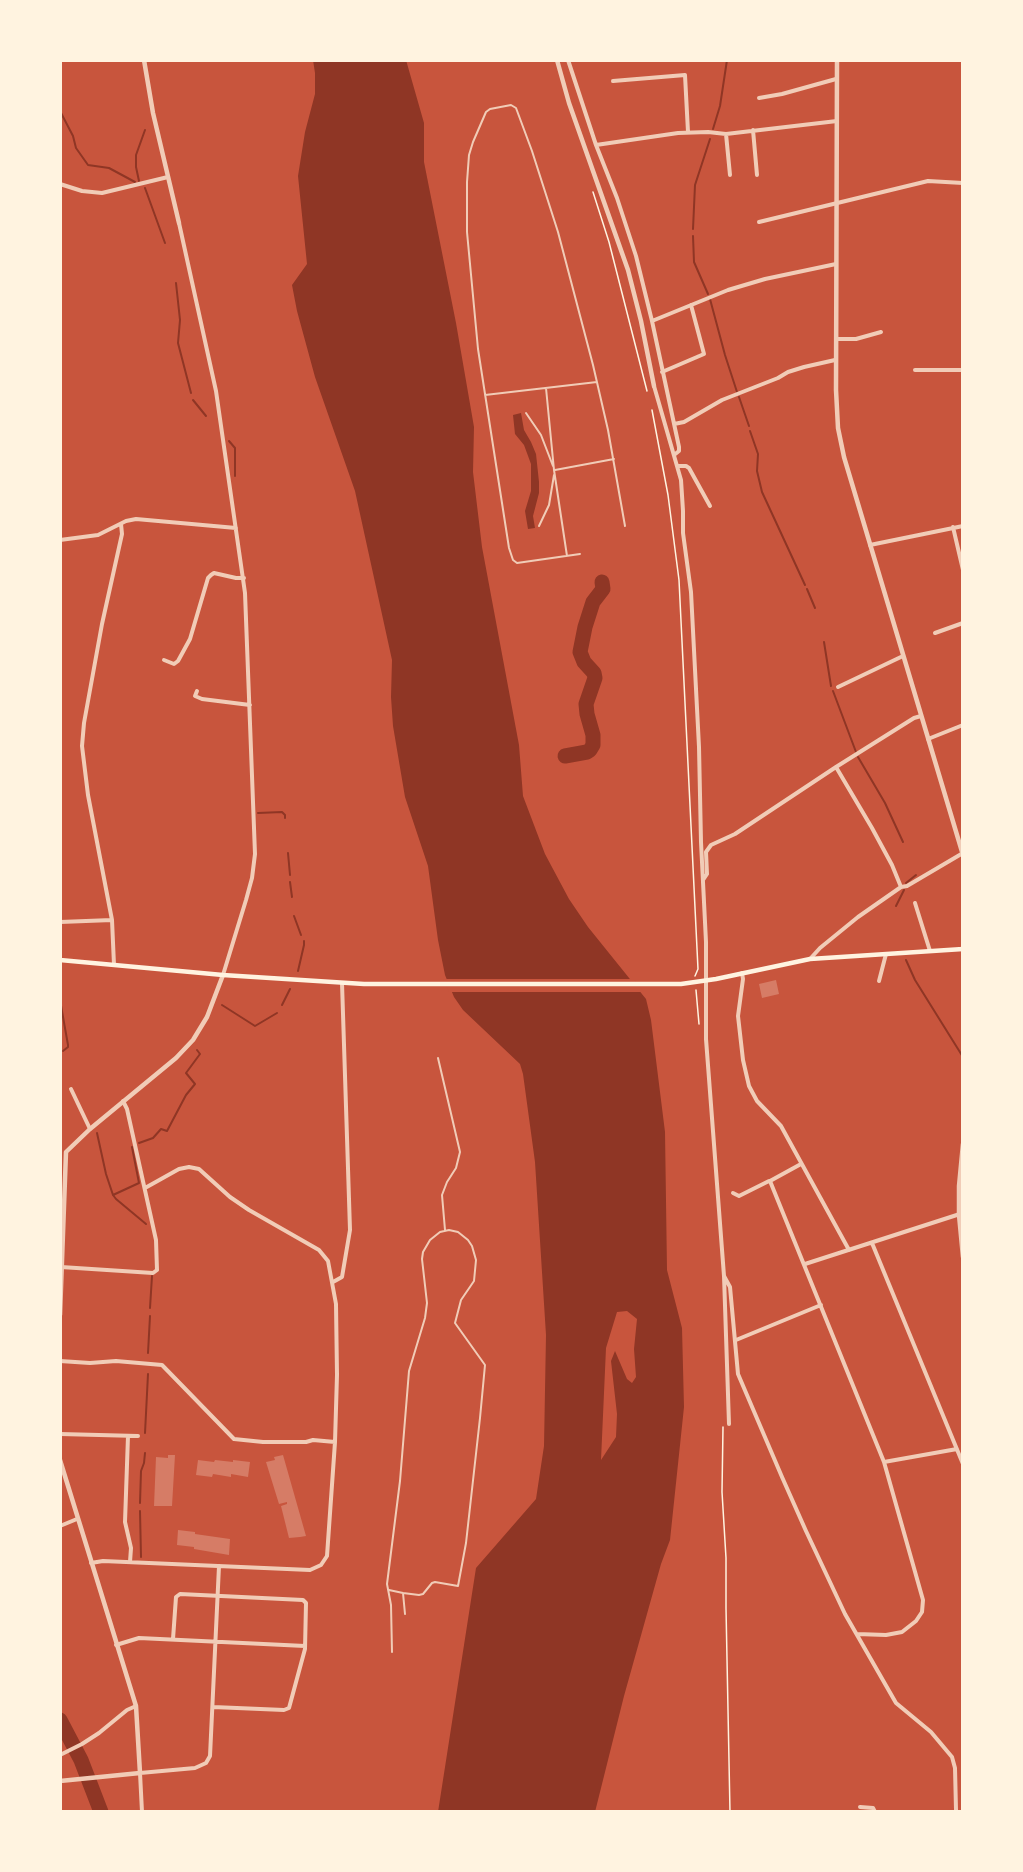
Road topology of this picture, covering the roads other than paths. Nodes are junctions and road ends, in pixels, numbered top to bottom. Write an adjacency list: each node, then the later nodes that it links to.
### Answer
1 (144, 60): 15 (street)
2 (557, 60): 31 (street)
3 (568, 60): 12 (street)
4 (837, 60): 5 (street)
5 (836, 79): 7 (street); 8 (street)
6 (613, 81): 10 (street)
7 (759, 98)
8 (837, 121): 9 (street); 18 (street)
9 (753, 130): 11 (street); 14 (street)
10 (688, 132): 11 (street); 12 (street)
11 (726, 134): 13 (street)
12 (596, 145): 23 (street)
13 (730, 175)
14 (757, 176)
15 (168, 177): 17 (street); 20 (street)
16 (963, 183): 18 (street)
17 (60, 184)
18 (836, 203): 19 (street); 21 (street)
19 (759, 222)
20 (179, 223): 46 (street)
21 (836, 264): 22 (street); 25 (street)
22 (692, 305): 23 (street); 29 (street)
23 (652, 321): 29 (street)
24 (881, 332): 25 (street)
25 (836, 339): 26 (street)
26 (836, 360): 35 (street); 48 (street)
27 (915, 370): 28 (street)
28 (963, 370)
29 (662, 372): 35 (street)
30 (597, 382): 32 (street); 33 (street); 37 (street)
31 (654, 386): 36 (street)
32 (546, 388): 33 (street); 39 (street)
33 (485, 395): 50 (street)
34 (526, 413): 39 (street)
35 (674, 424): 36 (street)
36 (674, 455): 38 (street)
37 (614, 459): 39 (street); 43 (street)
38 (678, 466): 40 (street); 65 (street)
39 (554, 471): 42 (street); 50 (street)
40 (710, 506)
41 (121, 524): 46 (street); 47 (street); 68 (street)
42 (539, 526)
43 (625, 526)
44 (963, 526): 45 (street)
45 (953, 527): 48 (street); 51 (street)
46 (236, 528): 52 (street)
47 (60, 540)
48 (870, 545): 55 (street)
49 (580, 554): 50 (street)
50 (567, 556)
51 (963, 570)
52 (244, 578): 56 (street); 59 (street)
53 (963, 623): 54 (street)
54 (935, 633)
55 (903, 656): 57 (street); 60 (street)
56 (164, 660)
57 (838, 687)
58 (197, 691): 59 (street)
59 (250, 705): 77 (street)
60 (921, 716): 62 (street); 63 (street)
61 (963, 725): 62 (street)
62 (928, 738): 64 (street)
63 (836, 767): 65 (street); 66 (street)
64 (963, 854): 66 (street)
65 (703, 881): 78 (street)
66 (901, 887): 73 (street)
67 (915, 903): 71 (street)
68 (112, 920): 69 (street); 75 (street)
69 (60, 922)
70 (963, 949): 71 (main road)
71 (930, 951): 72 (main road)
72 (886, 953): 73 (main road); 79 (street)
73 (810, 959): 76 (main road)
74 (60, 960): 75 (main road)
75 (114, 965): 77 (main road)
76 (742, 973): 78 (main road); 88 (street)
77 (224, 975): 80 (main road); 83 (street)
78 (705, 980): 80 (main road); 99 (street)
79 (879, 981)
80 (342, 983): 100 (street)
81 (438, 1058): 93 (street)
82 (71, 1089): 84 (street)
83 (123, 1101): 84 (street); 90 (street)
84 (90, 1129): 86 (street)
85 (963, 1144): 92 (street)
86 (66, 1152): 87 (street); 98 (street)
87 (60, 1156)
88 (801, 1164): 89 (street); 95 (street)
89 (770, 1181): 91 (street); 97 (street)
90 (144, 1188): 98 (street); 100 (street)
91 (734, 1193)
92 (961, 1214): 94 (street); 96 (street)
93 (444, 1230): 119 (street); 120 (street)
94 (872, 1243): 95 (street); 110 (street)
95 (849, 1250): 97 (street)
96 (963, 1257)
97 (805, 1264): 101 (street)
98 (62, 1267): 102 (street)
99 (724, 1276): 103 (street); 105 (street)
100 (333, 1281): 109 (street)
101 (821, 1305): 103 (street); 112 (street)
102 (60, 1315)
103 (736, 1340): 123 (street)
104 (60, 1361): 109 (street)
105 (726, 1424)
106 (60, 1434): 107 (street)
107 (128, 1436): 108 (street); 116 (street)
108 (138, 1436)
109 (334, 1442): 118 (street)
110 (957, 1449): 112 (street); 113 (street)
111 (60, 1460): 114 (street)
112 (884, 1462): 123 (street)
113 (963, 1464)
114 (77, 1519): 115 (street); 117 (street)
115 (60, 1526)
116 (130, 1562): 117 (street); 118 (street)
117 (92, 1563): 126 (street)
118 (219, 1566): 121 (street)
119 (389, 1590): 120 (street); 128 (street)
120 (404, 1593): 122 (street)
121 (218, 1596): 124 (street); 125 (street); 127 (street)
122 (405, 1614)
123 (856, 1634): 135 (street)
124 (173, 1639): 125 (street); 126 (street)
125 (216, 1641): 127 (street); 130 (street)
126 (116, 1645): 129 (street)
127 (305, 1646): 130 (street)
128 (392, 1652)
129 (136, 1706): 131 (street); 132 (street)
130 (213, 1707): 132 (street)
131 (60, 1755)
132 (140, 1773): 133 (street); 136 (street)
133 (60, 1781)
134 (860, 1807): 137 (street)
135 (956, 1810)
136 (142, 1812)
137 (875, 1812)

